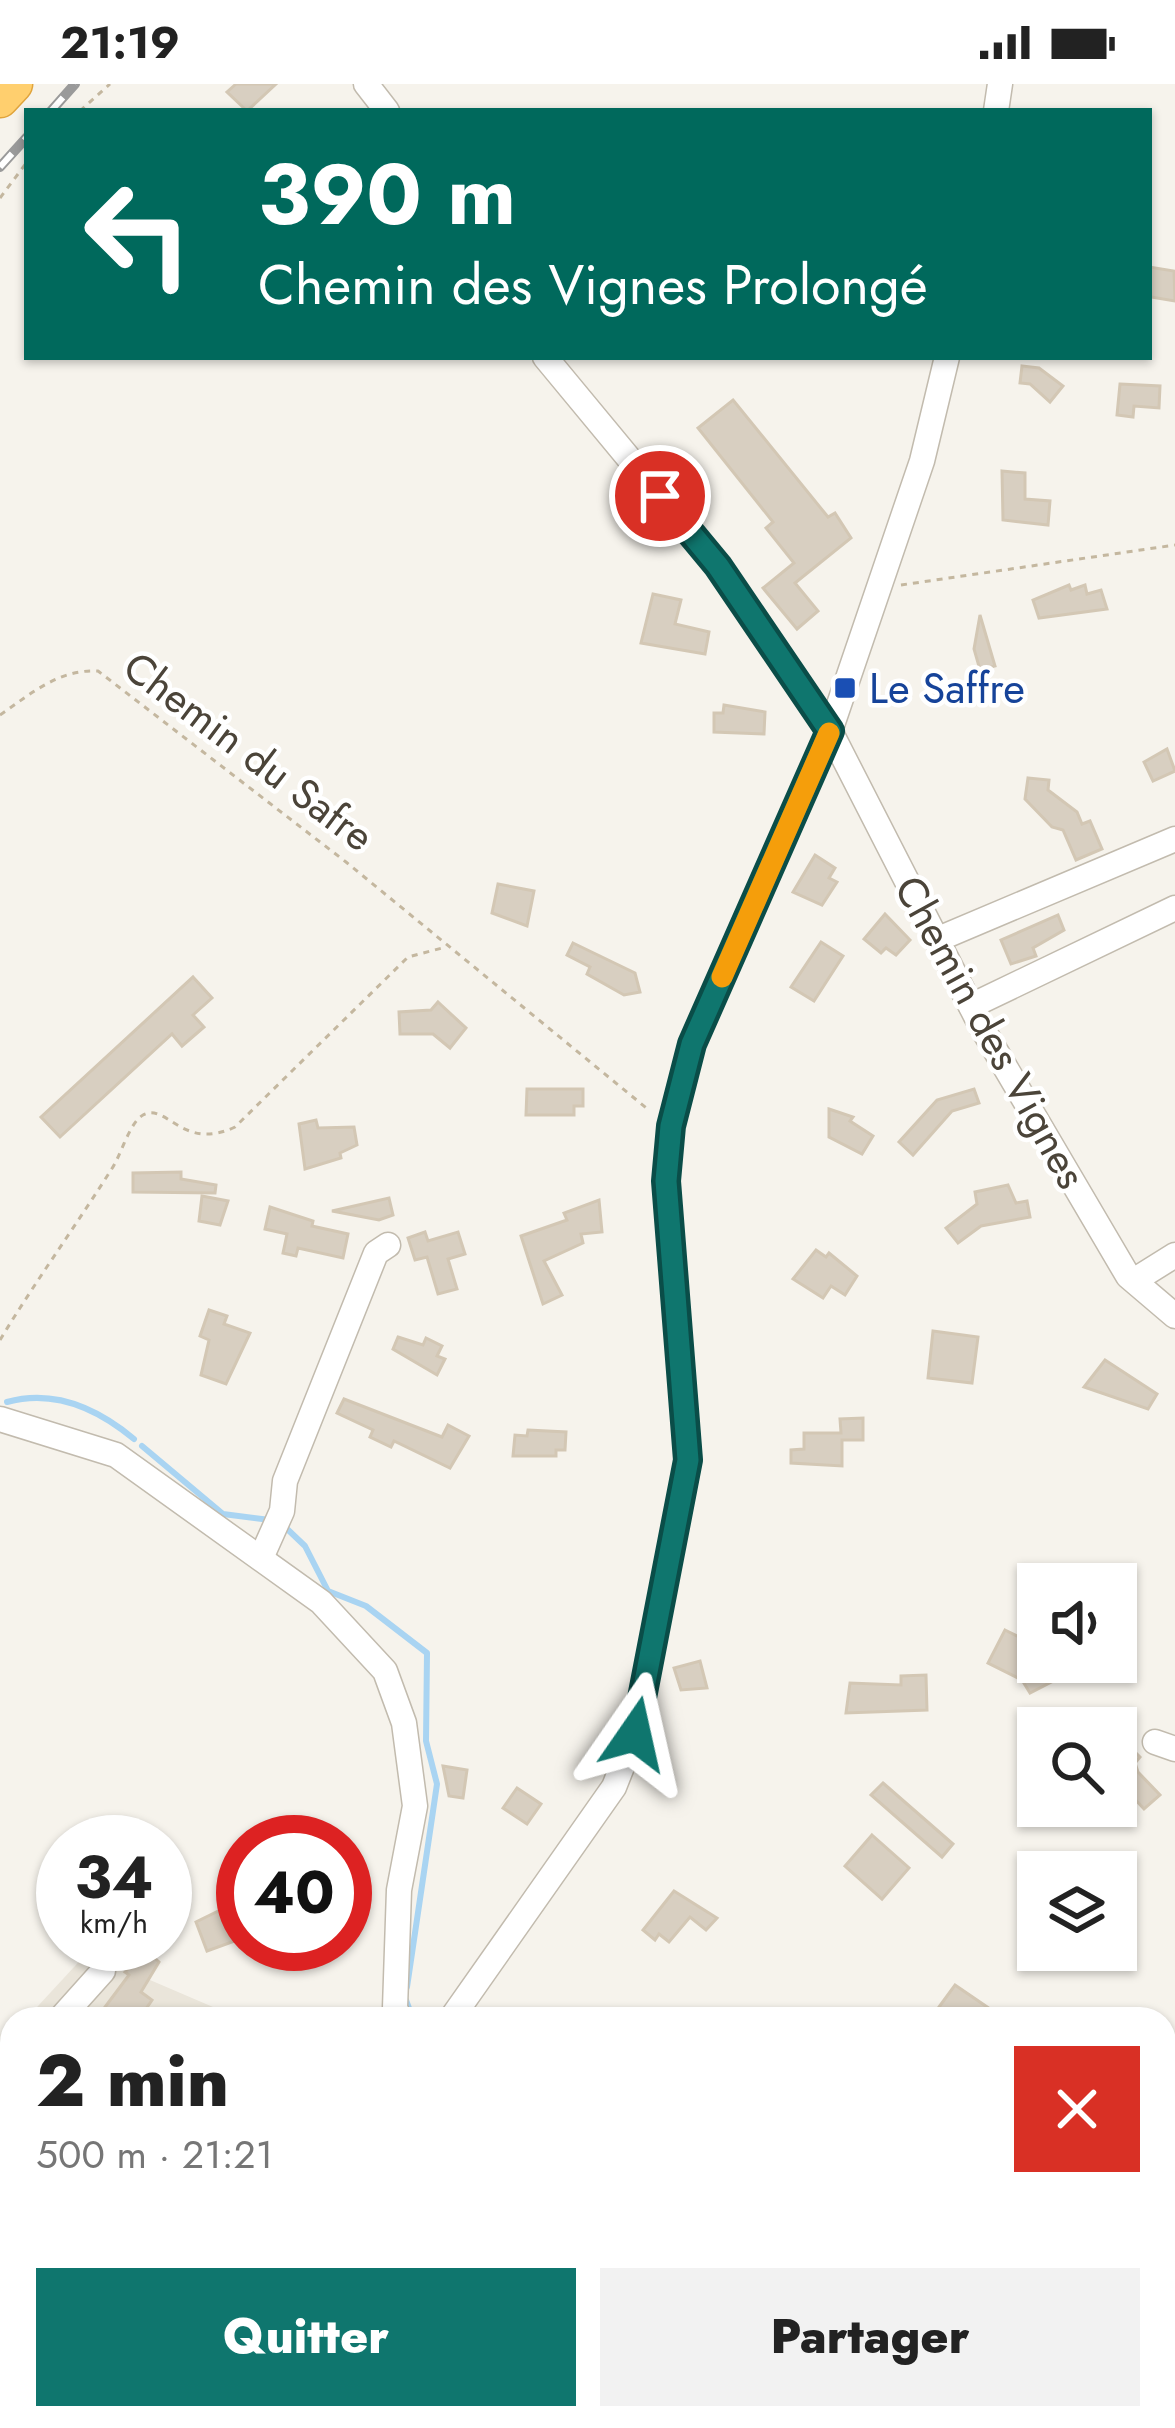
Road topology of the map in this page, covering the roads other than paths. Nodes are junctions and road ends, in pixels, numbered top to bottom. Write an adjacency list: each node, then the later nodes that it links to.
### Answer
1 (14, 84): 3 (highway)
2 (366, 84): 4 (street)
3 (0, 99)
4 (385, 108)
5 (546, 360): 7 (street, Chemin des Vignes)
6 (946, 360): 7 (street)
7 (830, 731): 10 (street, Chemin des Vignes); 21 (street)
8 (1175, 838): 10 (street)
9 (1175, 908): 11 (street)
10 (936, 940): 11 (street, Chemin des Vignes)
11 (970, 1006): 14 (street, Chemin des Vignes)
12 (388, 1244): 17 (street)
13 (1175, 1256): 14 (street)
14 (1135, 1280): 15 (street, Chemin des Vignes)
15 (1175, 1316)
16 (0, 1419): 17 (street)
17 (261, 1558): 20 (street)
18 (103, 1971): 19 (street)
19 (71, 2007)
20 (395, 2007)
21 (459, 2007)

